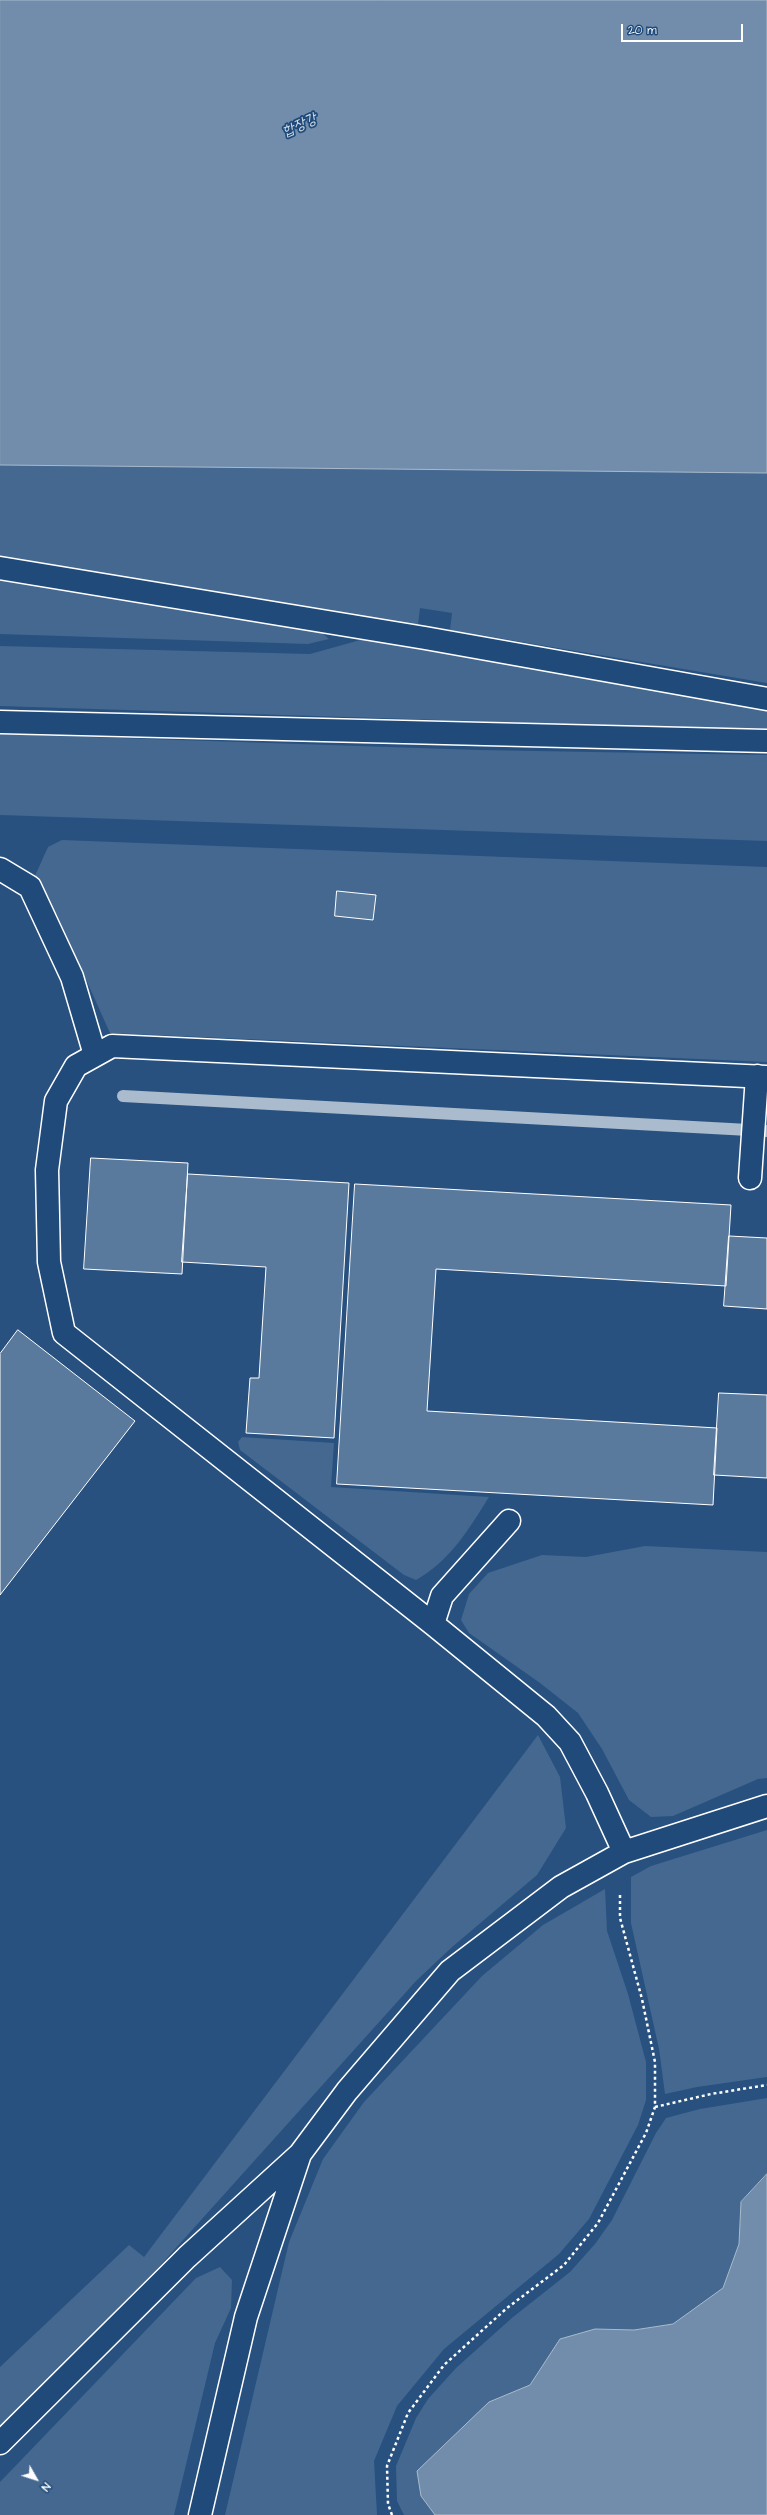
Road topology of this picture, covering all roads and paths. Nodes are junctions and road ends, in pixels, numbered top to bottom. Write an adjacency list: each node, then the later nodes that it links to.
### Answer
1 (0, 568): 2 (street)
2 (767, 699)
3 (0, 722): 4 (street)
4 (767, 741)
5 (0, 869): 6 (street)
6 (95, 1055): 7 (street); 10 (street)
7 (762, 1077): 8 (street)
8 (750, 1178)
9 (509, 1521): 10 (street)
10 (433, 1624): 12 (street)
11 (767, 1806): 12 (street)
12 (624, 1852): 14 (path); 15 (street)
13 (767, 2085): 14 (path)
14 (655, 2107): 18 (path)
15 (300, 2154): 16 (street); 17 (street)
16 (0, 2443)
17 (200, 2515)
18 (392, 2515)

